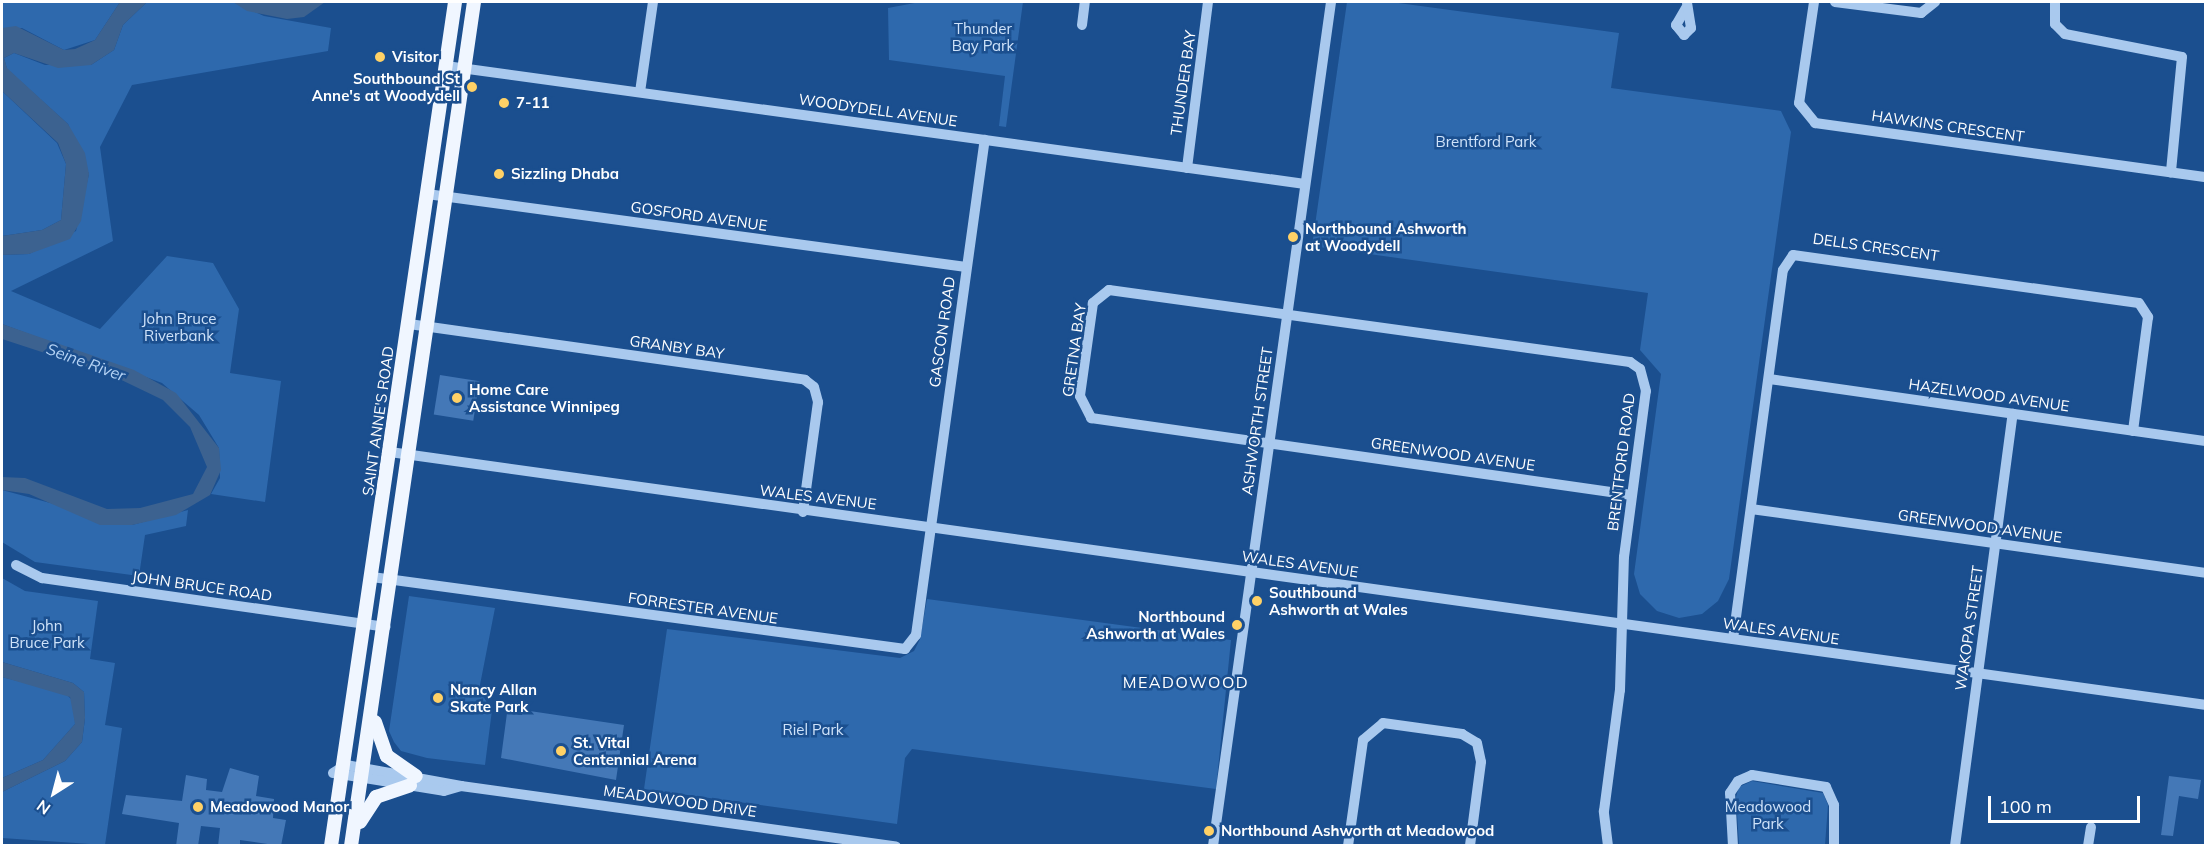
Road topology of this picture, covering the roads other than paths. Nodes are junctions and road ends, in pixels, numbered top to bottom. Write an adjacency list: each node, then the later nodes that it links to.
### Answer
1 (455, 2): 12 (main road, SAINT ANNE'S ROAD)
2 (474, 2): 13 (main road)
3 (653, 2): 14 (street)
4 (1085, 2): 11 (street)
5 (1208, 2): 16 (street, THUNDER BAY)
6 (1331, 2): 19 (street, ASHWORTH STREET)
7 (1814, 2): 17 (street, HAWKINS CRESCENT)
8 (1835, 2): 9 (street)
9 (1935, 2)
10 (2055, 2): 17 (street)
11 (1082, 25)
12 (446, 66): 13 (street, WOODYDELL AVENUE); 20 (main road, SAINT ANNE'S ROAD)
13 (465, 68): 14 (street, WOODYDELL AVENUE); 21 (main road)
14 (640, 92): 15 (street, WOODYDELL AVENUE)
15 (985, 140): 16 (street, WOODYDELL AVENUE); 22 (street, GASCON ROAD)
16 (1187, 168): 19 (street, WOODYDELL AVENUE)
17 (2171, 172): 18 (street, HAWKINS CRESCENT)
18 (2205, 177)
19 (1305, 184): 23 (street, ASHWORTH STREET)
20 (428, 194): 21 (street, GOSFORD AVENUE); 24 (main road, SAINT ANNE'S ROAD)
21 (446, 197): 22 (street, GOSFORD AVENUE); 25 (main road)
22 (966, 267): 36 (street, GASCON ROAD)
23 (1288, 314): 30 (street, ASHWORTH STREET); 30 (street, GRETNA BAY); 33 (street, BRENTFORD ROAD)
24 (409, 328): 25 (main road); 31 (main road, SAINT ANNE'S ROAD)
25 (428, 331): 32 (main road); 35 (street, GRANBY BAY)
26 (1769, 379): 27 (street, HAZELWOOD AVENUE); 28 (street, DELLS CRESCENT); 34 (street, DELLS CRESCENT)
27 (2013, 414): 28 (street, HAZELWOOD AVENUE); 37 (street, WAKOPA STREET)
28 (2133, 431): 29 (street, HAZELWOOD AVENUE)
29 (2205, 441)
30 (1270, 442): 33 (street, GREENWOOD AVENUE); 39 (street, ASHWORTH STREET)
31 (390, 452): 32 (street, WALES AVENUE); 41 (main road, SAINT ANNE'S ROAD)
32 (410, 455): 35 (street, WALES AVENUE); 42 (main road)
33 (1632, 495): 44 (street, BRENTFORD ROAD)
34 (1751, 509): 37 (street, GREENWOOD AVENUE); 46 (street, DELLS CRESCENT)
35 (803, 512): 36 (street, WALES AVENUE)
36 (929, 527): 39 (street, WALES AVENUE); 42 (street, FORRESTER AVENUE)
37 (1996, 544): 40 (street, GREENWOOD AVENUE); 47 (street, WAKOPA STREET)
38 (16, 565): 43 (street, JOHN BRUCE ROAD)
39 (1251, 572): 44 (street, WALES AVENUE); 57 (street, ASHWORTH STREET)
40 (2205, 573)
41 (372, 577): 42 (street, FORRESTER AVENUE); 43 (main road, SAINT ANNE'S ROAD)
42 (392, 580): 45 (main road)
43 (366, 624): 45 (street, JOHN BRUCE ROAD); 50 (main road, SAINT ANNE'S ROAD)
44 (1625, 624): 46 (street, WALES AVENUE); 60 (street, BRENTFORD ROAD)
45 (386, 627): 49 (main road)
46 (1732, 639): 47 (street, WALES AVENUE)
47 (1977, 674): 48 (street, WALES AVENUE); 63 (street, WAKOPA STREET)
48 (2205, 705)
49 (374, 707): 51 (main road); 52 (main road)
50 (345, 771): 51 (street, MEADOWOOD DRIVE); 55 (main road, SAINT ANNE'S ROAD)
51 (365, 774): 52 (street, MEADOWOOD DRIVE); 54 (main road)
52 (413, 780): 54 (main road); 56 (street, MEADOWOOD DRIVE)
53 (2091, 827): 64 (street)
54 (352, 845)
55 (331, 846)
56 (896, 846)
57 (1213, 846)
58 (1348, 846): 59 (street)
59 (1470, 846)
60 (1608, 846)
61 (1733, 846): 62 (street)
62 (1834, 846)
63 (1955, 846)
64 (2088, 846)

